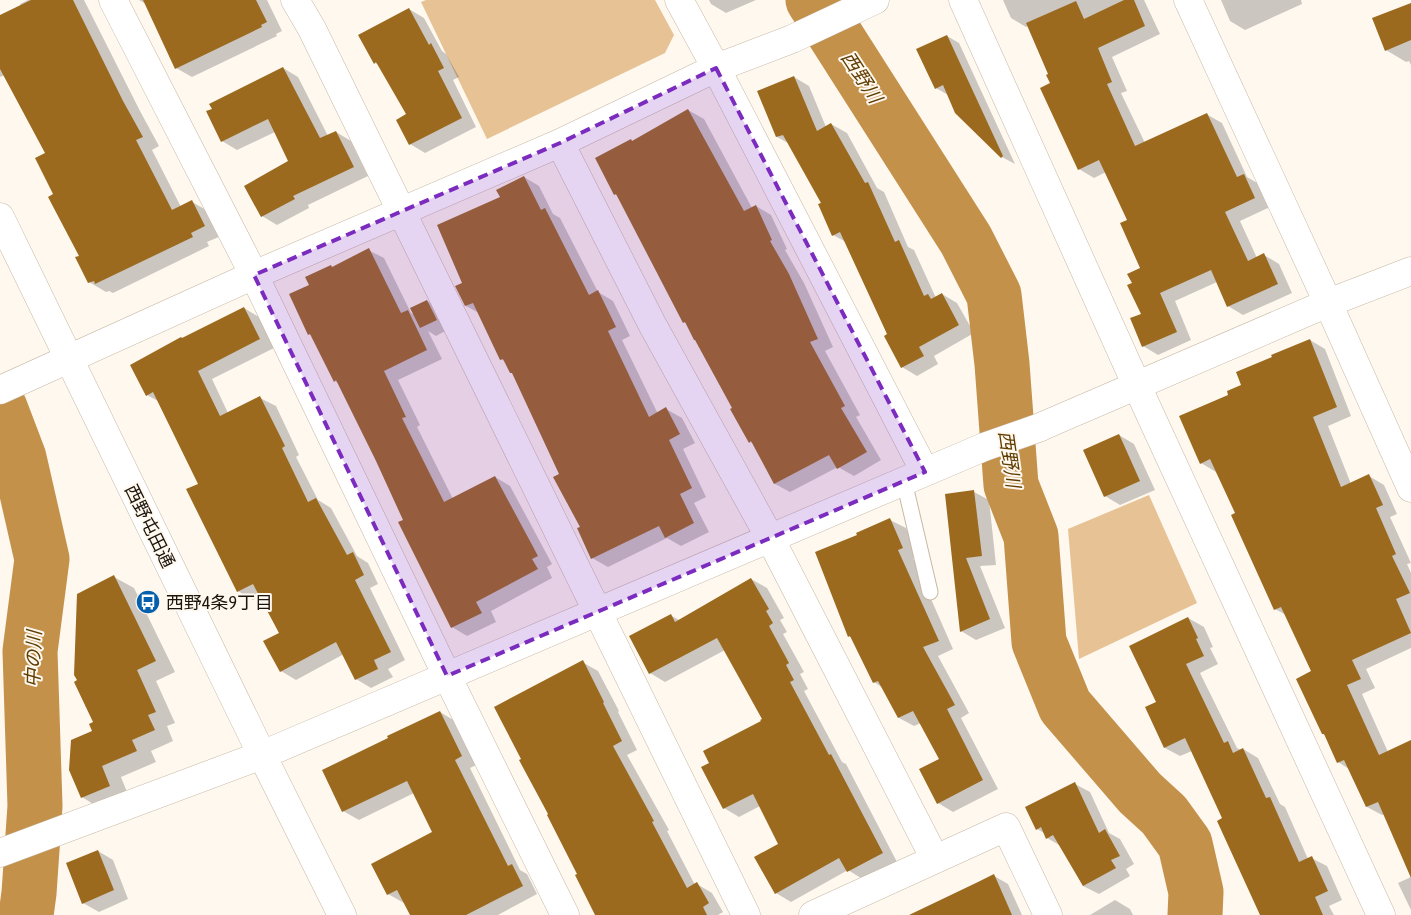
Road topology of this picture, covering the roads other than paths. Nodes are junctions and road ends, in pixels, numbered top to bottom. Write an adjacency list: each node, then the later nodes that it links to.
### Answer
1 (113, 0): 12 (street)
2 (295, 0): 9 (street)
3 (679, 0): 7 (street)
4 (962, 0): 16 (street)
5 (1188, 0): 13 (street)
6 (867, 4): 7 (street)
7 (716, 68): 8 (street); 17 (street)
8 (560, 143): 9 (street); 19 (street)
9 (402, 211): 12 (street); 21 (street)
10 (0, 217): 14 (street, 西野屯田通)
11 (1411, 271): 13 (street)
12 (254, 275): 14 (street); 22 (street)
13 (1328, 304): 16 (street); 18 (street)
14 (69, 359): 15 (street); 23 (street, 西野屯田通)
15 (10, 386)
16 (1137, 386): 17 (street); 31 (street)
17 (914, 477): 19 (street); 20 (lane)
18 (1411, 488)
19 (770, 538): 21 (street); 25 (street)
20 (930, 592)
21 (598, 612): 22 (street); 28 (street)
22 (447, 676): 23 (street); 27 (street)
23 (262, 755): 24 (street); 26 (street, 西野屯田通)
24 (0, 853)
25 (935, 859): 29 (street); 30 (street)
26 (342, 915)
27 (565, 915)
28 (746, 915)
29 (813, 915)
30 (1048, 915)
31 (1381, 915)

